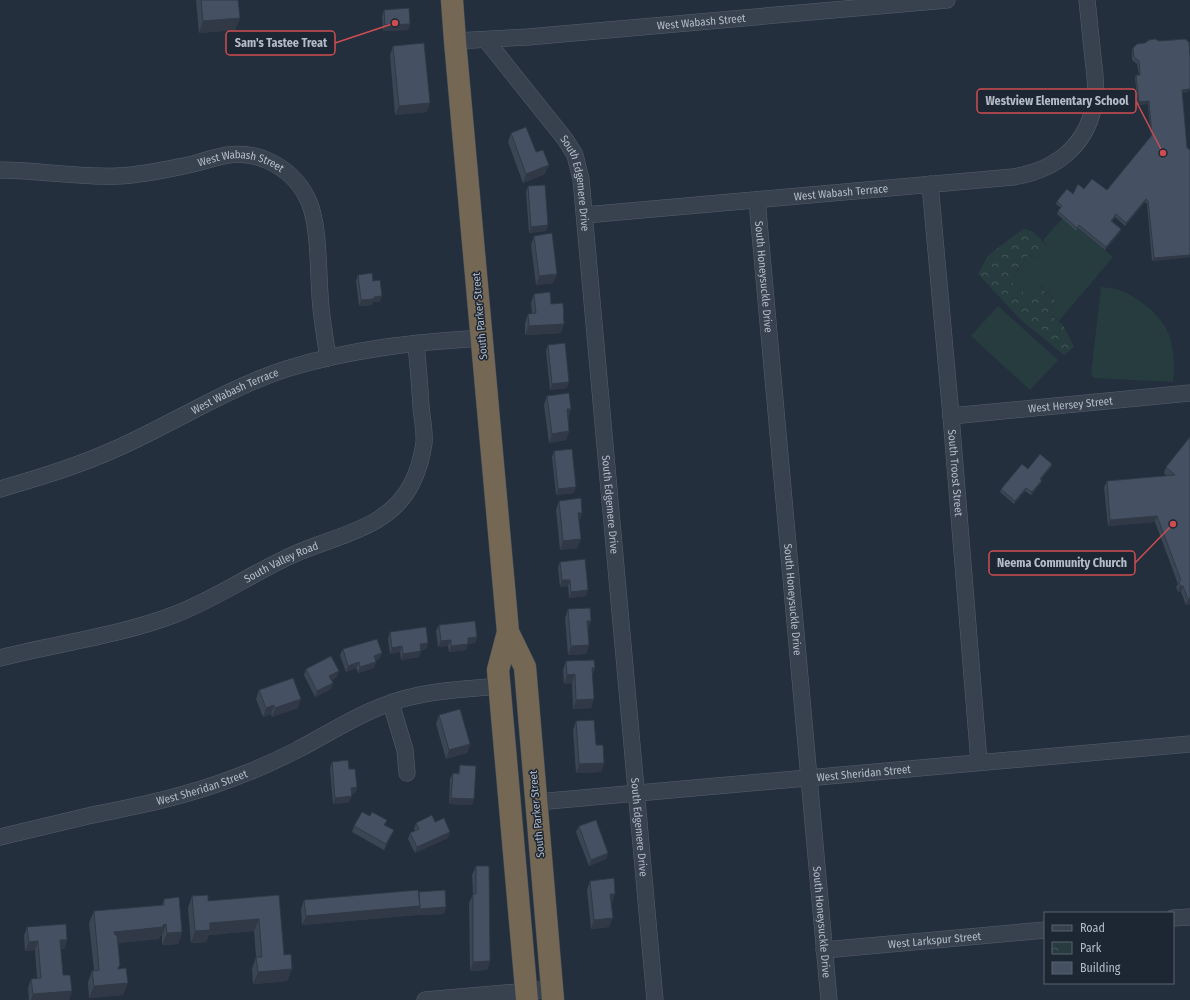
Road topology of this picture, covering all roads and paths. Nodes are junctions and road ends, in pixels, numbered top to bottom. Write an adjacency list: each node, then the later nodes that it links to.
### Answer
1 (452, 0): 5 (highway, South Parker Street)
2 (947, 0): 4 (street, West Wabash Street)
3 (1087, 0): 7 (street, West Wabash Terrace)
4 (486, 40): 5 (street, West Wabash Street); 9 (street, South Edgemere Drive)
5 (455, 41): 10 (highway, South Parker Street)
6 (0, 170): 12 (street, West Wabash Street)
7 (930, 184): 8 (street, West Wabash Terrace); 14 (street, South Troost Street)
8 (757, 200): 9 (street, West Wabash Terrace); 23 (street, South Honeysuckle Drive)
9 (584, 215): 24 (street, South Edgemere Drive)
10 (482, 338): 11 (street, West Wabash Terrace); 16 (highway, South Parker Street)
11 (416, 344): 12 (street, West Wabash Terrace); 17 (street, South Valley Road)
12 (328, 358): 15 (street, West Wabash Terrace)
13 (1190, 393): 14 (street, West Hersey Street)
14 (951, 416): 21 (street, South Troost Street)
15 (0, 489)
16 (508, 632): 18 (highway, South Parker Street); 25 (highway, South Parker Street)
17 (0, 658)
18 (499, 686): 19 (street, West Sheridan Street); 32 (highway, South Parker Street)
19 (391, 703): 22 (street); 26 (street, West Sheridan Street)
20 (1190, 744): 21 (street, West Sheridan Street)
21 (979, 762): 23 (street, West Sheridan Street)
22 (408, 773)
23 (810, 778): 24 (street, West Sheridan Street); 30 (street, South Honeysuckle Drive)
24 (636, 793): 25 (street, West Sheridan Street); 34 (street, South Edgemere Drive)
25 (536, 802): 31 (highway, South Parker Street)
26 (0, 837)
27 (1190, 917): 28 (street)
28 (1174, 918)
29 (1044, 930): 30 (street, West Larkspur Street)
30 (824, 950): 35 (street, South Honeysuckle Drive)
31 (553, 995): 32 (street)
32 (527, 996): 33 (street)
33 (425, 1000)
34 (655, 1000)
35 (830, 1000)

